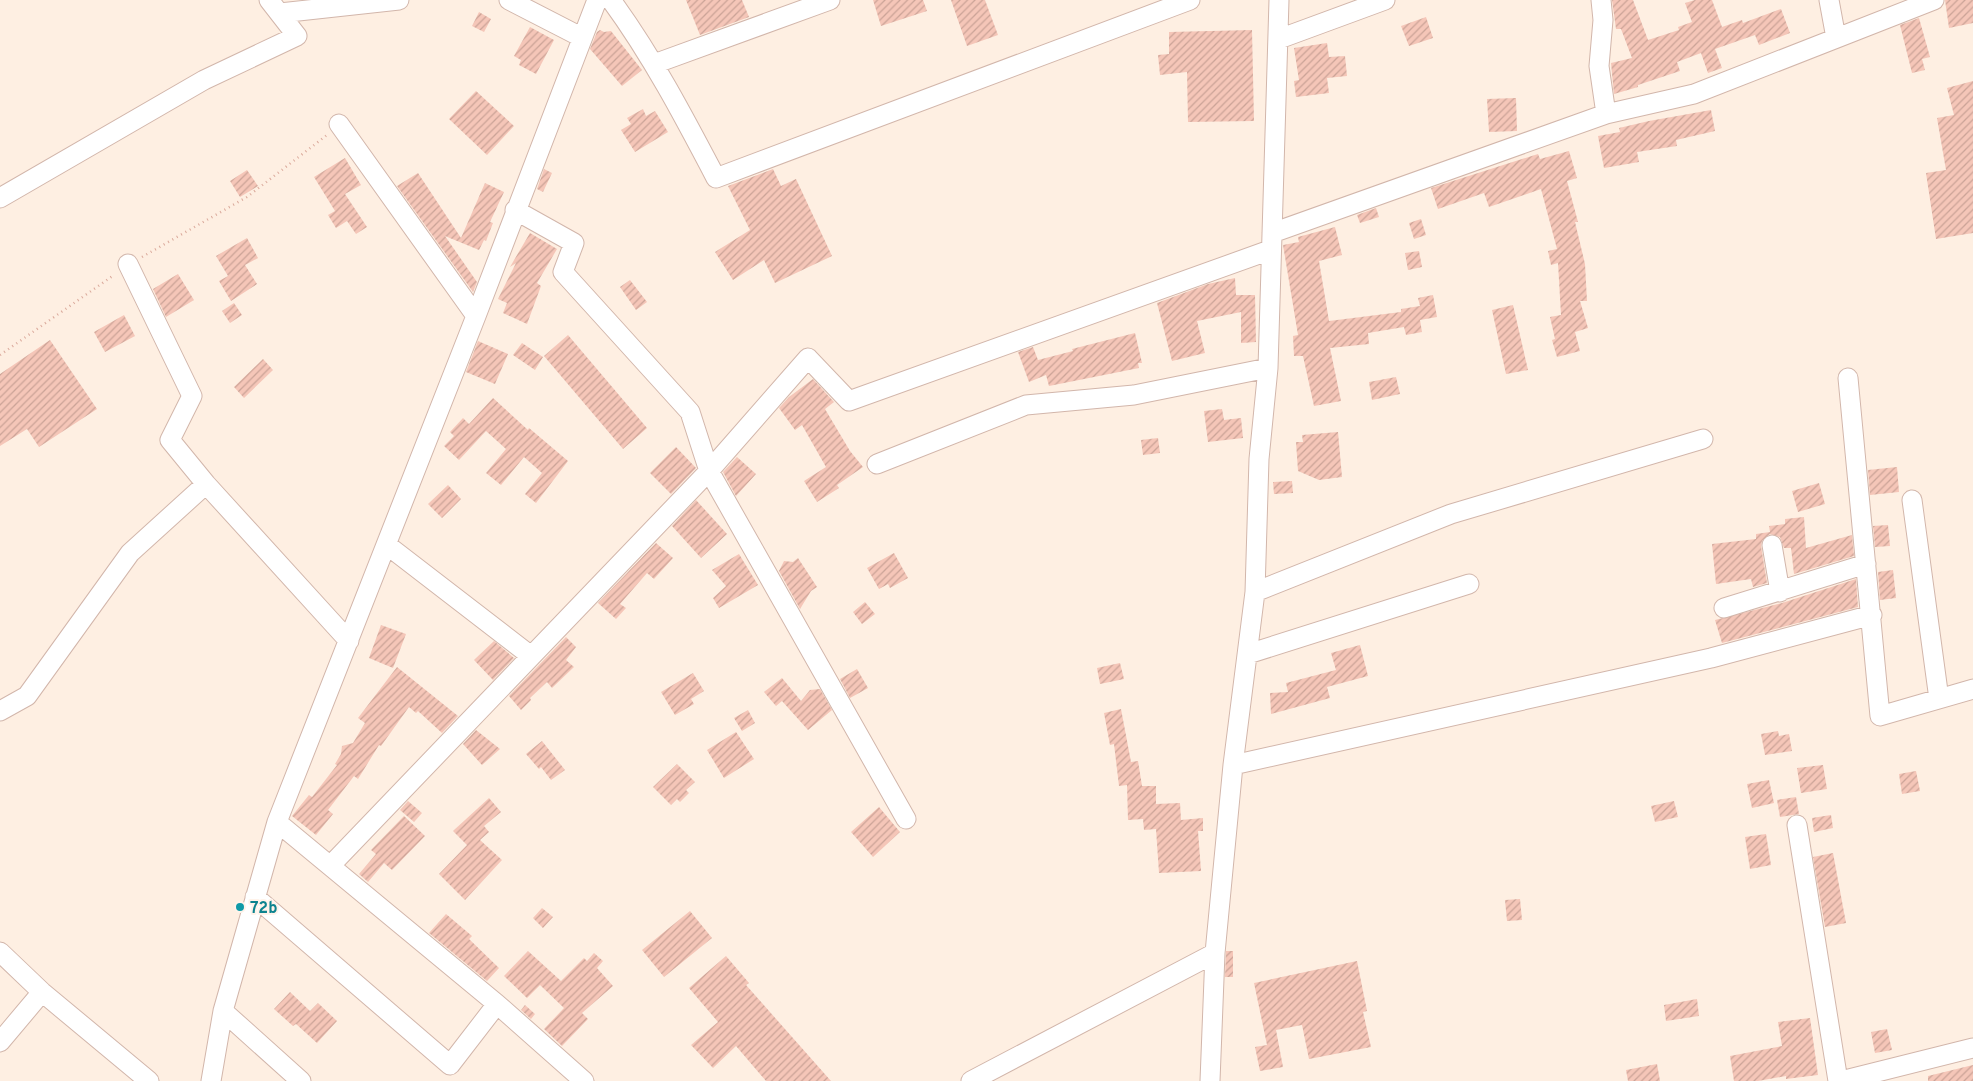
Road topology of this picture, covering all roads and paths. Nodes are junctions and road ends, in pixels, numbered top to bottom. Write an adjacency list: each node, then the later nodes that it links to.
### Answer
1 (399, 0): 12 (street)
2 (509, 0): 13 (street)
3 (597, 0): 13 (street)
4 (611, 0): 16 (street)
5 (830, 0): 16 (street)
6 (1190, 0): 16 (street)
7 (1279, 0): 15 (street)
8 (1385, 0): 15 (street)
9 (1601, 0): 17 (street)
10 (1829, 0): 14 (street)
11 (1934, 0): 14 (street)
12 (275, 7): 19 (street)
13 (581, 37): 20 (street)
14 (1836, 38): 17 (street)
15 (1279, 40): 21 (street)
16 (654, 64)
17 (1606, 114): 21 (street)
18 (340, 124): 22 (path); 23 (street)
19 (0, 198)
20 (515, 210): 23 (street); 29 (street)
21 (1271, 242): 25 (street); 29 (street)
22 (128, 264): 24 (path); 30 (street)
23 (476, 316): 32 (street)
24 (0, 354)
25 (1268, 368): 28 (street); 36 (street)
26 (1848, 378): 34 (street)
27 (1704, 439): 36 (street)
28 (877, 464)
29 (709, 471): 42 (street); 47 (street)
30 (206, 484): 40 (street); 45 (street)
31 (1912, 500): 44 (street)
32 (387, 545): 40 (street); 42 (street)
33 (1772, 545): 37 (street)
34 (1866, 564): 37 (street); 39 (street)
35 (1469, 584): 41 (street)
36 (1255, 592): 41 (street)
37 (1780, 592): 38 (street)
38 (1724, 608)
39 (1872, 615): 44 (street); 46 (street)
40 (349, 641): 48 (street)
41 (1248, 654): 46 (street)
42 (531, 656): 50 (street)
43 (1973, 689): 44 (street)
44 (1939, 699)
45 (0, 711)
46 (1233, 765): 53 (street)
47 (906, 819)
48 (277, 822): 50 (street); 51 (street)
49 (1797, 825): 65 (street)
50 (331, 865): 55 (street)
51 (254, 897): 55 (street); 56 (street)
52 (0, 952): 54 (street)
53 (1215, 953): 63 (street); 64 (street)
54 (42, 992): 57 (street); 59 (street)
55 (497, 1004): 62 (street)
56 (223, 1011): 60 (street); 61 (street)
57 (0, 1042)
58 (1973, 1048): 65 (street)
59 (149, 1081)
60 (211, 1081)
61 (300, 1081)
62 (584, 1081)
63 (971, 1081)
64 (1210, 1081)
65 (1840, 1081)

